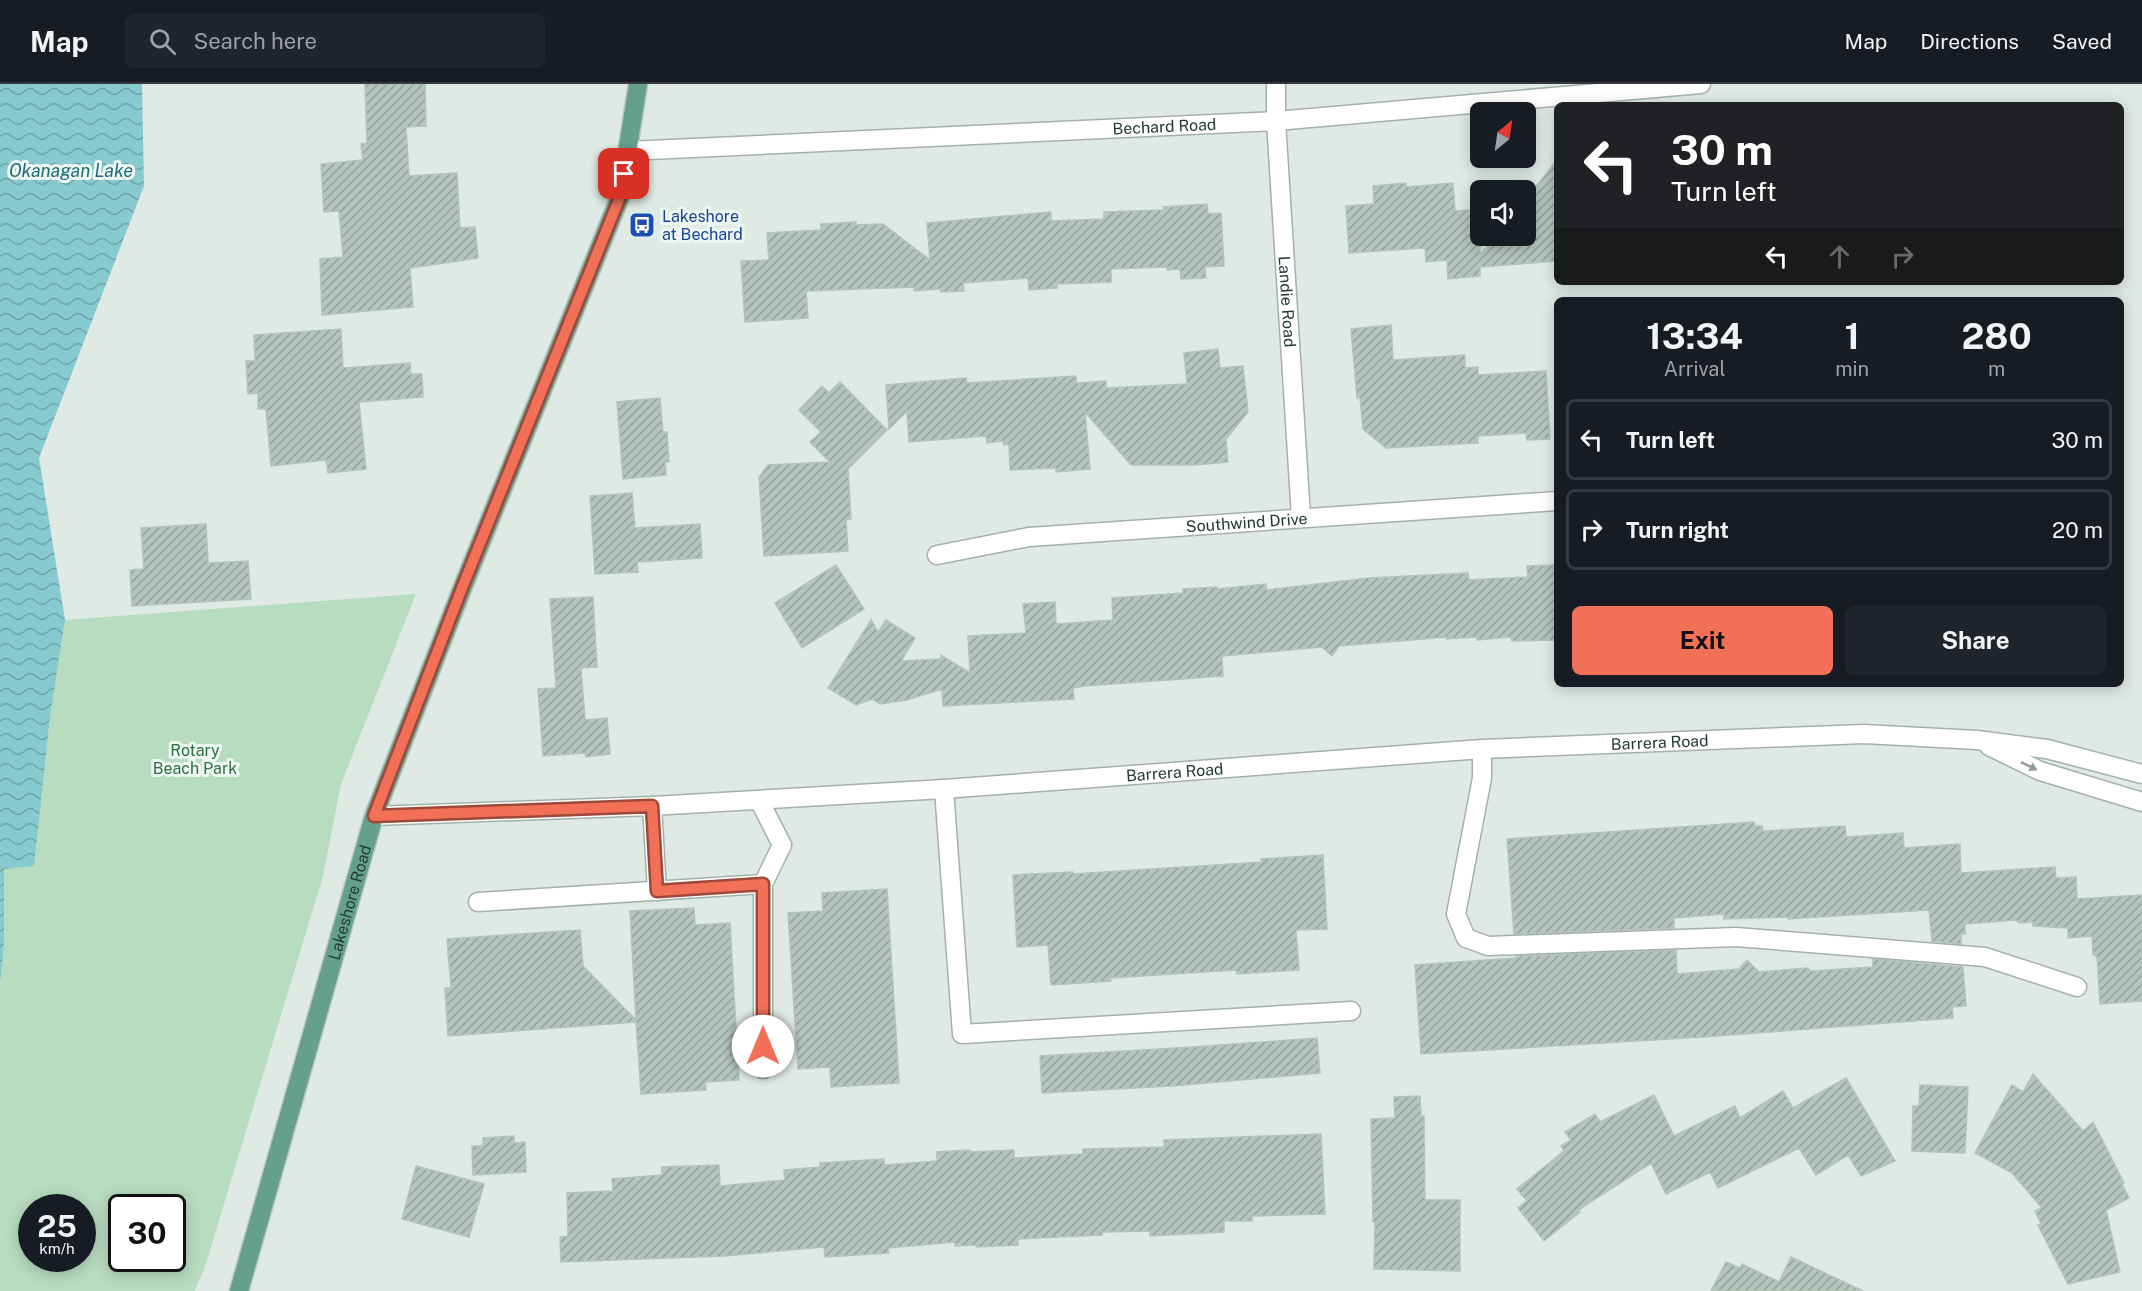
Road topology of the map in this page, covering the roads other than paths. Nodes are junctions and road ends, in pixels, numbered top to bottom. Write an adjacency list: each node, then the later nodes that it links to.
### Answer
1 (638, 84): 5 (main road, Lakeshore Road)
2 (1276, 84): 4 (street, Landie Road)
3 (1701, 84): 4 (street, Bechard Road)
4 (1276, 121): 5 (street, Bechard Road); 7 (street, Landie Road)
5 (628, 151): 16 (main road, Lakeshore Road)
6 (1554, 501): 7 (street, Southwind Drive)
7 (1301, 517): 8 (street, Southwind Drive)
8 (937, 555)
9 (1977, 740): 10 (street, Barrera Road); 11 (street, Barrera Road); 14 (street, Barrera Road, one-way to 14)
10 (1482, 749): 12 (street, Barrera Road); 20 (street)
11 (2142, 774)
12 (944, 789): 13 (street, Barrera Road); 21 (street)
13 (759, 800): 15 (street, Barrera Road); 17 (street)
14 (2142, 802)
15 (652, 806): 16 (street, Barrera Road); 18 (street)
16 (374, 816): 23 (main road, Lakeshore Road)
17 (763, 884): 18 (street); 22 (street)
18 (657, 891): 19 (street)
19 (478, 902)
20 (2077, 987)
21 (1351, 1011)
22 (763, 1069)
23 (239, 1291)

